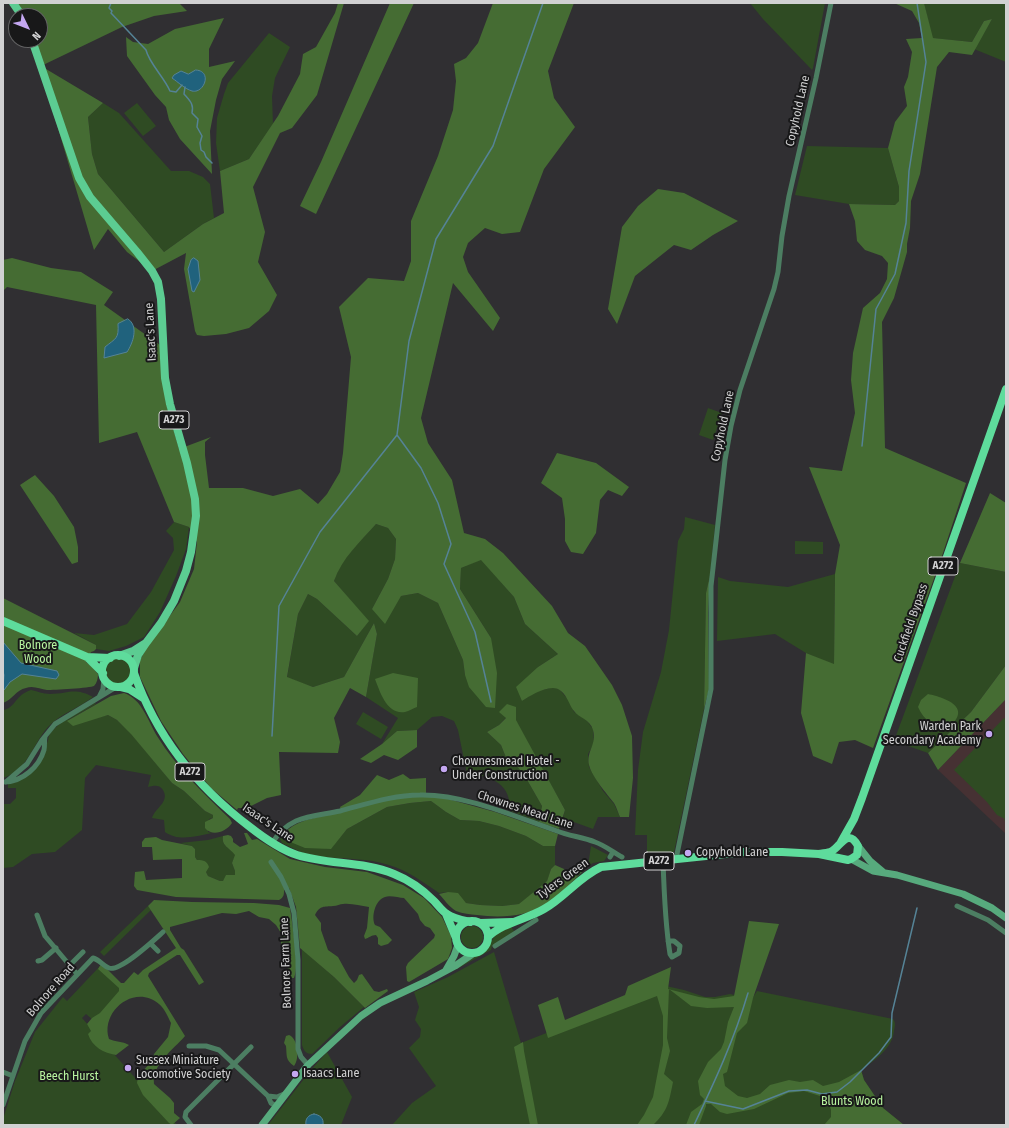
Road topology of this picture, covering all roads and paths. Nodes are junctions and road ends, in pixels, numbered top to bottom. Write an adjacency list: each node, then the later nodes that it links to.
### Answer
1 (831, 3): 23 (street, Copyhold Lane)
2 (35, 48): 5 (main road, Isaac's Lane / A273)
3 (1006, 389): 15 (highway, Cuckfield Bypass / A272)
4 (3, 621): 7 (highway)
5 (146, 642): 6 (main road, Isaac's Lane / A273); 9 (main road, Isaac's Lane / A273)
6 (119, 656): 8 (highway); 9 (highway)
7 (87, 657): 8 (highway); 10 (highway)
8 (110, 658): 10 (highway)
9 (134, 670): 11 (highway); 13 (highway, Isaac's Lane / A272)
10 (103, 675): 11 (highway); 12 (street)
11 (118, 687): 12 (street); 13 (highway)
12 (99, 697): 14 (street)
13 (143, 698): 16 (highway, Isaac's Lane / A272)
14 (4, 782)
15 (854, 819): 17 (highway, Cuckfield Bypass / A272); 18 (highway, Cuckfield Bypass / A272)
16 (272, 843): 19 (street, Chownes Mead Lane); 29 (highway, Isaac's Lane / A272)
17 (840, 843): 18 (highway); 20 (highway, Tylers Green / A272); 24 (highway)
18 (857, 845): 24 (highway); 27 (main road, Tylers Green)
19 (613, 852): 21 (street); 22 (street, Chownes Mead Lane)
20 (819, 854): 23 (highway, Tylers Green / A272); 24 (highway, Tylers Green / A272)
21 (610, 857)
22 (622, 857)
23 (676, 859): 25 (highway, Tylers Green / A272)
24 (848, 859): 27 (main road, Tylers Green)
25 (663, 860): 34 (highway, Tylers Green / A272); 40 (street)
26 (271, 862): 55 (street, Bolnore Farm Lane)
27 (885, 873): 31 (main road, Tylers Green)
28 (957, 906): 38 (street)
29 (446, 914): 33 (highway, Isaac's Lane / A272); 41 (highway, Isaac's Lane / A272)
30 (37, 915): 44 (street)
31 (1006, 918)
32 (536, 920): 37 (street)
33 (470, 922): 35 (highway); 41 (highway)
34 (515, 922): 35 (highway, Tylers Green / A272); 37 (street); 39 (highway, Tylers Green / A272)
35 (480, 923): 39 (highway)
36 (163, 932): 42 (street)
37 (518, 932): 43 (street)
38 (1006, 933)
39 (488, 937): 47 (highway)
40 (668, 941)
41 (457, 942): 47 (highway); 50 (main road)
42 (151, 944): 45 (street); 51 (street, Bolnore Road)
43 (495, 946)
44 (56, 948): 48 (street); 49 (street)
45 (158, 951)
46 (83, 952): 49 (street)
47 (474, 953): 50 (main road)
48 (38, 961)
49 (70, 965): 51 (street)
50 (446, 970): 55 (main road)
51 (78, 974): 57 (street, Bolnore Road)
52 (189, 1046): 54 (street)
53 (251, 1047): 54 (street)
54 (234, 1064): 59 (street); 62 (street)
55 (308, 1065): 58 (main road)
56 (3, 1072): 57 (street)
57 (13, 1076): 60 (street, Bolnore Road)
58 (288, 1091): 59 (street); 61 (main road)
59 (268, 1096): 61 (street)
60 (3, 1105)
61 (276, 1106): 63 (main road)
62 (191, 1125)
63 (262, 1125)

